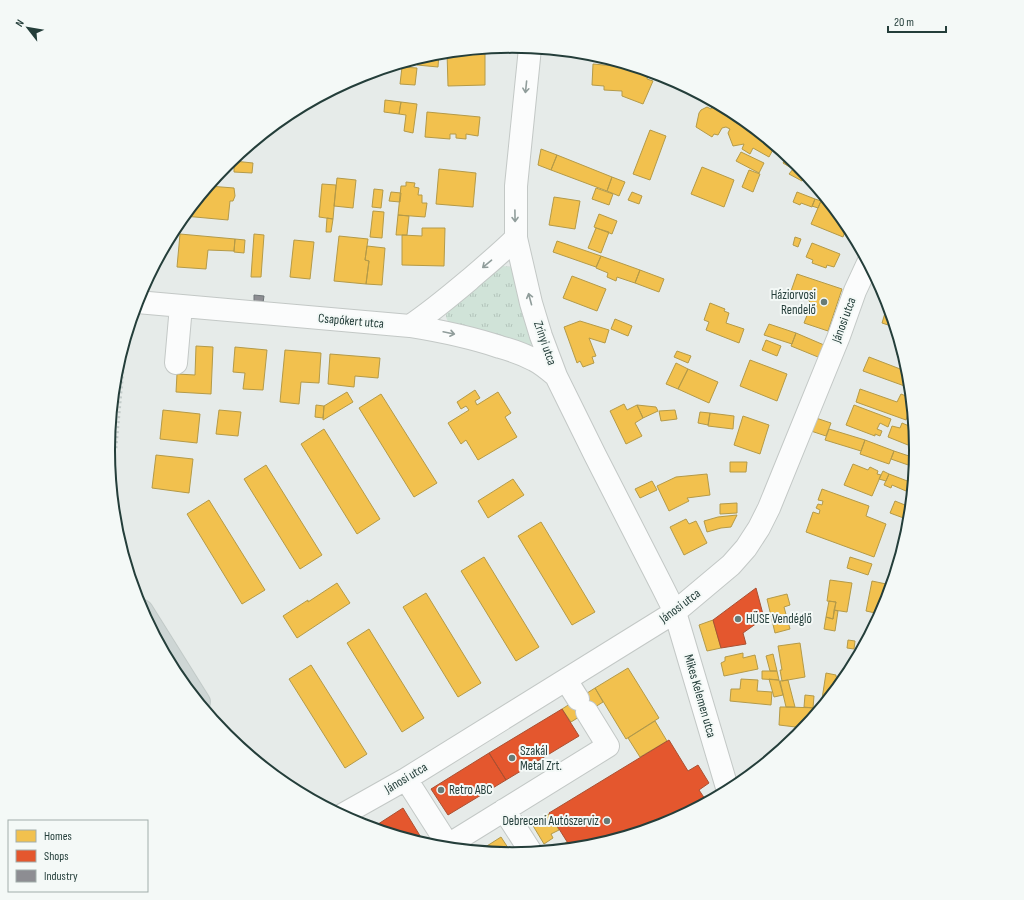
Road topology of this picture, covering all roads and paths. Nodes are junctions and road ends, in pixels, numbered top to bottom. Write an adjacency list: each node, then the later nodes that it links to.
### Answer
1 (529, 54): 2 (street, Zrínyi utca, one-way to 2)
2 (516, 238): 6 (street, one-way to 6); 9 (street, Zrínyi utca, one-way to 2)
3 (865, 269): 11 (street, Jánosi utca)
4 (143, 303): 5 (street, Csapókert utca)
5 (181, 306): 6 (street, Csapókert utca); 7 (street)
6 (410, 326): 9 (street, Csapókert utca, one-way to 9)
7 (176, 363)
8 (123, 374): 10 (path)
9 (556, 376): 11 (street, Zrínyi utca)
10 (115, 450)
11 (675, 612): 12 (street, Jánosi utca); 14 (street, Mikes Kelemen utca)
12 (566, 680): 13 (street, Jánosi utca); 15 (street)
13 (406, 779): 16 (street, Jánosi utca); 17 (street)
14 (729, 782)
15 (504, 810): 18 (street); 19 (street)
16 (348, 812)
17 (442, 840)
18 (448, 842)
19 (527, 846)

